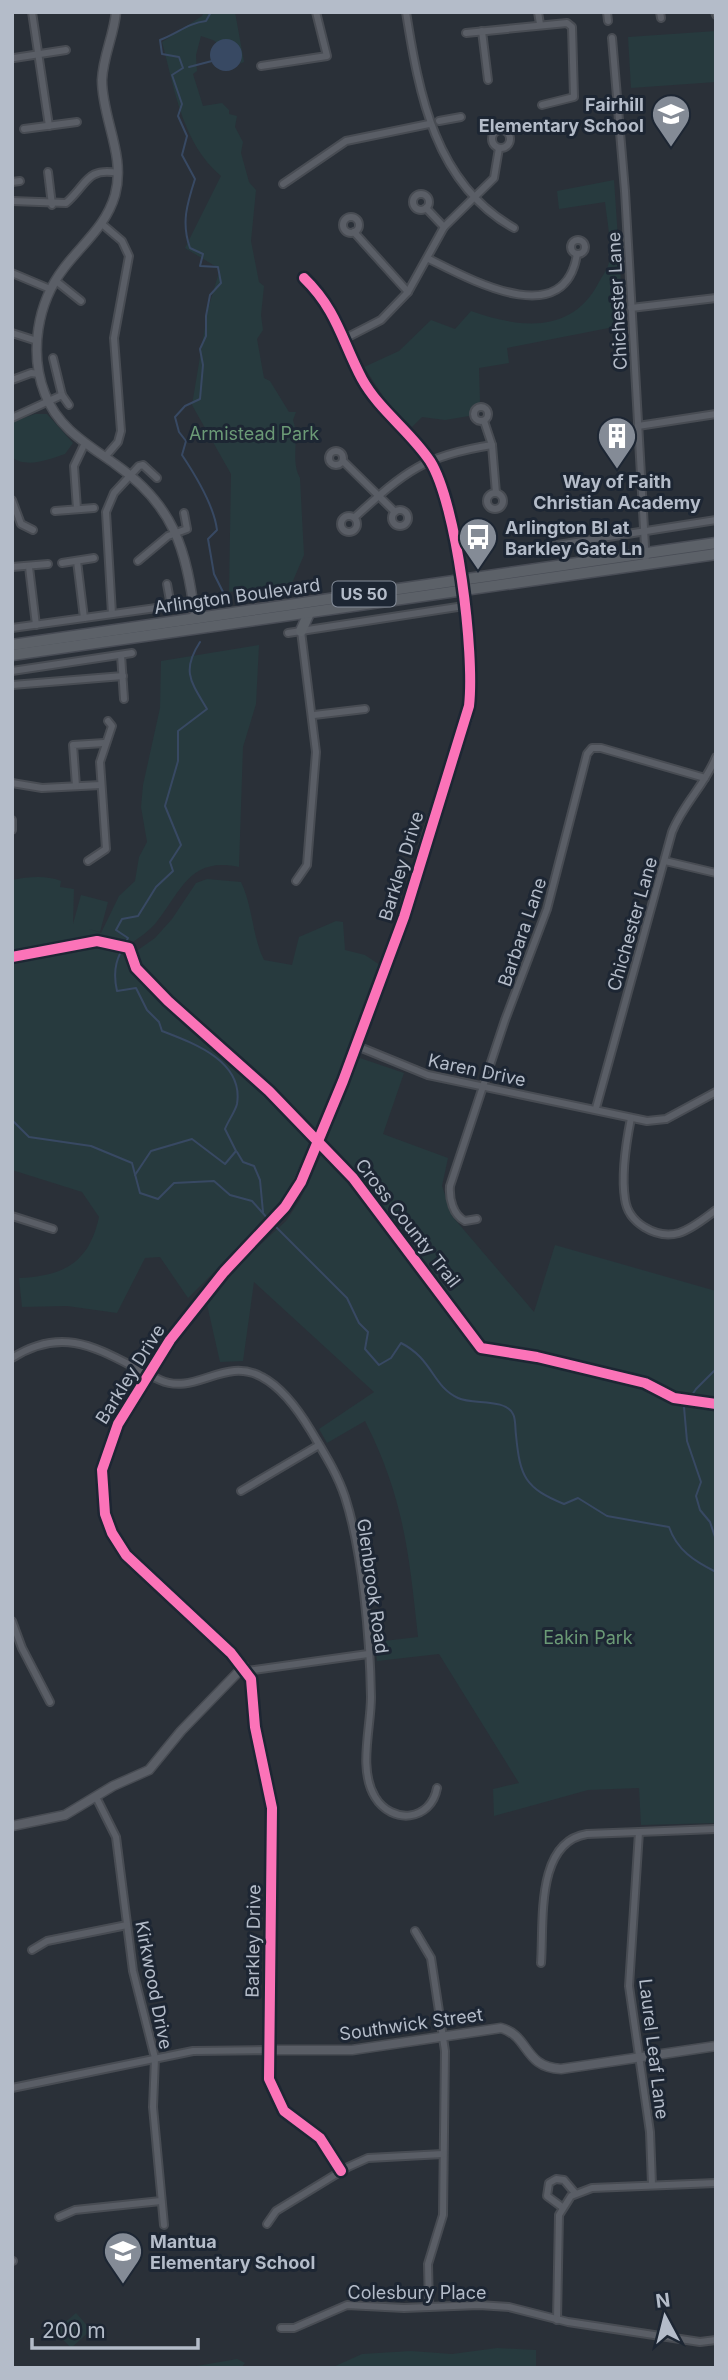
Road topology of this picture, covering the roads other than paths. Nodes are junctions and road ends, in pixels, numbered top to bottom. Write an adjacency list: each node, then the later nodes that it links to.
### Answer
1 (33, 12): 13 (street)
2 (116, 12): 26 (street)
3 (316, 12): 15 (street)
4 (406, 12): 21 (street)
5 (538, 12): 8 (street)
6 (607, 12): 7 (street)
7 (608, 21)
8 (540, 24): 9 (street); 17 (street)
9 (482, 31): 10 (street); 16 (street)
10 (466, 33)
11 (612, 38): 47 (street, Chichester Lane)
12 (65, 50): 13 (street)
13 (39, 54): 14 (street); 22 (street)
14 (14, 58)
15 (261, 66)
16 (488, 80)
17 (542, 105)
18 (461, 117): 19 (street)
19 (439, 121)
20 (77, 122): 22 (street)
21 (429, 124): 29 (street); 30 (street)
22 (49, 126): 23 (street)
23 (24, 129)
24 (499, 148): 30 (street)
25 (48, 172): 32 (street)
26 (118, 173): 32 (street); 34 (street)
27 (20, 181): 28 (street)
28 (12, 183)
29 (283, 184)
30 (475, 199): 35 (street); 36 (street)
31 (12, 201): 32 (street)
32 (52, 205)
33 (426, 208): 35 (street)
34 (102, 224): 42 (street); 63 (street)
35 (444, 228): 39 (street)
36 (514, 228)
37 (355, 232): 44 (street)
38 (577, 254): 39 (street)
39 (429, 259): 44 (street)
40 (12, 273): 43 (street)
41 (304, 278): 49 (street)
42 (56, 281): 43 (street); 46 (street)
43 (50, 289): 50 (street)
44 (408, 292): 49 (street)
45 (716, 298): 47 (street)
46 (81, 301)
47 (631, 308): 60 (street, Chichester Lane)
48 (12, 333): 50 (street)
49 (346, 338): 64 (street)
50 (37, 341): 52 (street)
51 (53, 358): 54 (street)
52 (39, 374): 53 (street); 55 (street)
53 (12, 380)
54 (62, 395): 55 (street); 56 (street)
55 (48, 402): 58 (street); 61 (street)
56 (69, 405)
57 (716, 414): 60 (street)
58 (12, 418)
59 (484, 421): 62 (street)
60 (638, 426): 79 (street, Chichester Lane)
61 (85, 443): 63 (street); 72 (street)
62 (492, 445): 64 (street); 68 (street)
63 (105, 457): 66 (street)
64 (429, 460): 69 (street); 93 (street)
65 (343, 461): 69 (street)
66 (131, 475): 67 (street); 80 (street); 99 (street)
67 (157, 478)
68 (496, 493)
69 (378, 495): 74 (street); 76 (street)
70 (12, 500): 78 (street)
71 (94, 508): 72 (street)
72 (77, 509): 73 (street)
73 (55, 511)
74 (395, 512)
75 (184, 513): 80 (street)
76 (355, 517)
77 (716, 520): 79 (street)
78 (33, 530)
79 (645, 531): 82 (street); 85 (street, Chichester Lane)
80 (176, 534): 87 (street); 95 (street)
81 (716, 543): 85 (main road, Arlington Boulevard / US 50)
82 (532, 549)
83 (716, 554): 85 (main road, Arlington Boulevard / US 50)
84 (94, 558): 86 (street)
85 (646, 558): 93 (main road, Arlington Boulevard / US 50)
86 (77, 561): 88 (street); 100 (street)
87 (138, 561)
88 (62, 563)
89 (48, 565): 91 (street)
90 (12, 567): 91 (street)
91 (29, 567): 102 (street)
92 (167, 584): 96 (street)
93 (461, 585): 97 (street, Barkley Drive); 98 (main road, Arlington Boulevard / US 50); 101 (main road, Arlington Boulevard / US 50)
94 (214, 600): 95 (street)
95 (193, 602): 96 (street); 101 (street)
96 (171, 606): 99 (street)
97 (464, 606): 104 (street); 129 (street, Barkley Drive)
98 (309, 613): 104 (main road); 108 (main road, Arlington Boulevard / US 50)
99 (112, 614): 100 (street)
100 (84, 618): 102 (street)
101 (195, 618): 106 (main road, Arlington Boulevard / US 50)
102 (36, 625): 103 (street)
103 (12, 628)
104 (301, 631): 105 (street); 115 (street)
105 (288, 633)
106 (12, 645)
107 (132, 653): 109 (street)
108 (12, 655)
109 (121, 655): 110 (street); 111 (street)
110 (12, 671)
111 (123, 676): 112 (street); 113 (street)
112 (12, 685)
113 (124, 699)
114 (365, 709): 115 (street)
115 (314, 715): 128 (street)
116 (108, 721): 117 (street)
117 (104, 743): 121 (street); 122 (street)
118 (716, 757): 119 (street, Chichester Lane)
119 (705, 778): 126 (street, Chichester Lane); 130 (street, Barbara Lane)
120 (12, 783): 122 (street)
121 (101, 785): 122 (street); 125 (street)
122 (76, 786)
123 (12, 820): 124 (street)
124 (12, 830)
125 (88, 861)
126 (664, 861): 127 (street); 132 (street, Chichester Lane)
127 (716, 873)
128 (296, 881)
129 (357, 1046): 130 (street, Karen Drive); 139 (street, Barkley Drive)
130 (482, 1087): 132 (street, Karen Drive); 136 (street, Barbara Lane)
131 (716, 1093): 133 (street, Karen Drive)
132 (596, 1108): 133 (street, Karen Drive)
133 (631, 1118): 134 (street)
134 (716, 1210)
135 (12, 1216): 137 (street)
136 (477, 1219)
137 (53, 1229)
138 (12, 1357): 139 (street, Glenbrook Road)
139 (149, 1373): 140 (street, Glenbrook Road); 144 (street, Barkley Drive)
140 (319, 1445): 141 (street); 143 (street, Glenbrook Road)
141 (241, 1492)
142 (12, 1621): 145 (street)
143 (368, 1654): 144 (street); 146 (street, Glenbrook Road)
144 (245, 1668): 147 (street); 157 (street, Barkley Drive)
145 (50, 1702)
146 (437, 1788)
147 (96, 1797): 148 (street); 151 (street, Kirkwood Drive)
148 (12, 1826)
149 (716, 1829): 150 (street)
150 (639, 1832): 154 (street); 159 (street, Laurel Leaf Lane)
151 (127, 1925): 153 (street); 158 (street, Kirkwood Drive)
152 (415, 1931): 155 (street)
153 (32, 1950)
154 (541, 1963)
155 (444, 2036): 157 (street, Southwick Street); 159 (street, Southwick Street); 161 (street)
156 (716, 2046): 159 (street, Southwick Street)
157 (268, 2050): 158 (street, Southwick Street); 162 (street, Barkley Drive)
158 (155, 2058): 160 (street, Southwick Street); 166 (street, Kirkwood Drive)
159 (639, 2058): 164 (street, Laurel Leaf Lane)
160 (12, 2088)
161 (443, 2154): 162 (street); 171 (street)
162 (341, 2171): 169 (street)
163 (716, 2183): 164 (street)
164 (652, 2185): 165 (street)
165 (575, 2193): 167 (street); 167 (street)
166 (161, 2201): 168 (street); 170 (street, Kirkwood Drive)
167 (562, 2207): 172 (street)
168 (59, 2217)
169 (267, 2224)
170 (164, 2225)
171 (429, 2307): 172 (street, Colesbury Place); 173 (street, Colesbury Place)
172 (557, 2320): 174 (street, Colesbury Place)
173 (281, 2328)
174 (716, 2340)

